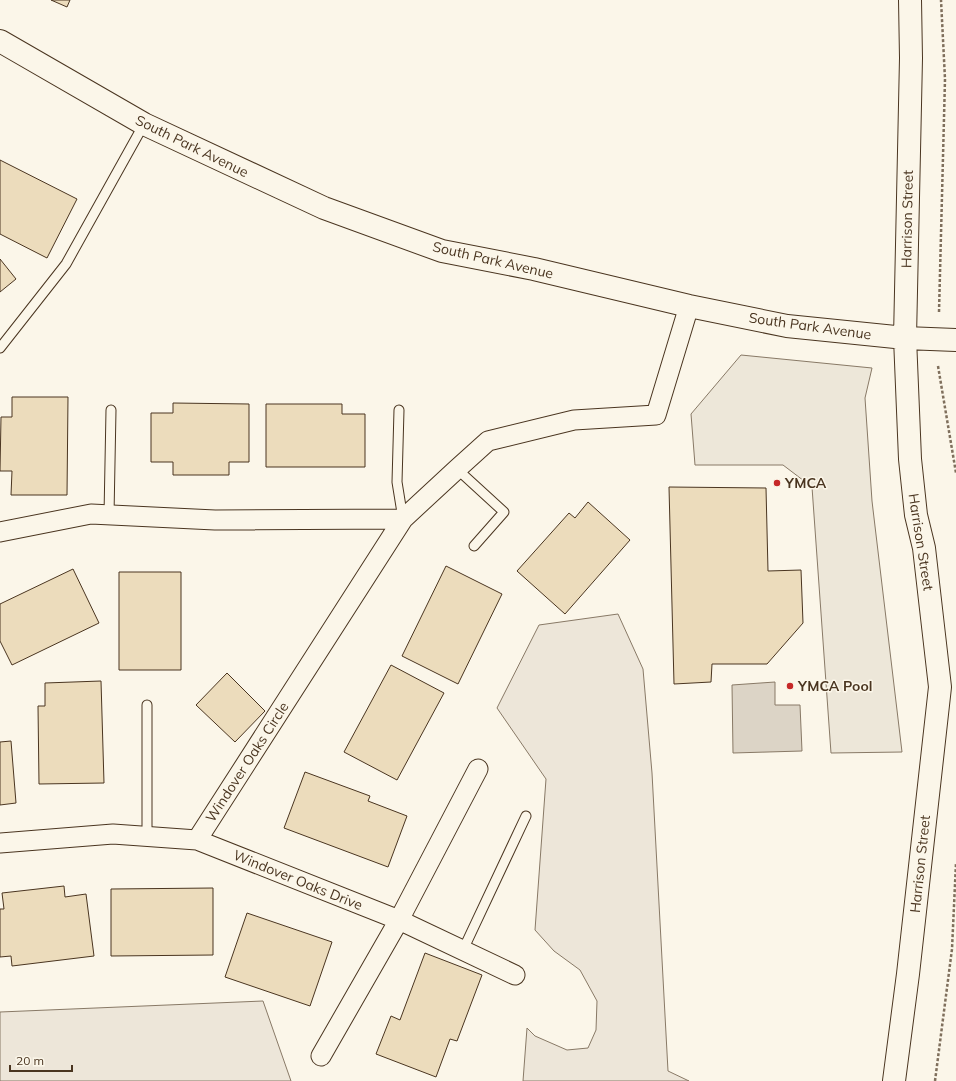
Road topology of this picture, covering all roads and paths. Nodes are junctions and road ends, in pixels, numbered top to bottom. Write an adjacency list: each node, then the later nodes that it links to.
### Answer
1 (910, 0): 7 (street, Harrison Street)
2 (941, 0): 6 (path)
3 (0, 41): 4 (street, South Park Avenue)
4 (144, 124): 5 (street, South Park Avenue); 9 (lane)
5 (690, 306): 7 (street, South Park Avenue); 13 (street, Windover Oaks Circle)
6 (939, 312)
7 (905, 338): 8 (street, South Park Avenue); 30 (street, Harrison Street)
8 (956, 340)
9 (0, 348)
10 (938, 366): 14 (path)
11 (111, 410): 15 (lane)
12 (399, 410): 16 (lane)
13 (457, 469): 16 (street, Windover Oaks Circle); 18 (lane)
14 (956, 473)
15 (109, 515): 16 (street); 17 (street)
16 (403, 520): 23 (street, Windover Oaks Circle)
17 (0, 532)
18 (474, 546)
19 (147, 705): 22 (lane)
20 (478, 769): 26 (street)
21 (526, 816): 27 (lane)
22 (147, 837): 23 (street); 24 (street)
23 (197, 840): 26 (street, Windover Oaks Drive)
24 (0, 843)
25 (956, 863): 31 (path)
26 (399, 920): 27 (street, Windover Oaks Drive); 29 (street)
27 (463, 950): 28 (street, Windover Oaks Drive)
28 (515, 975)
29 (321, 1056)
30 (894, 1081)
31 (935, 1081)

